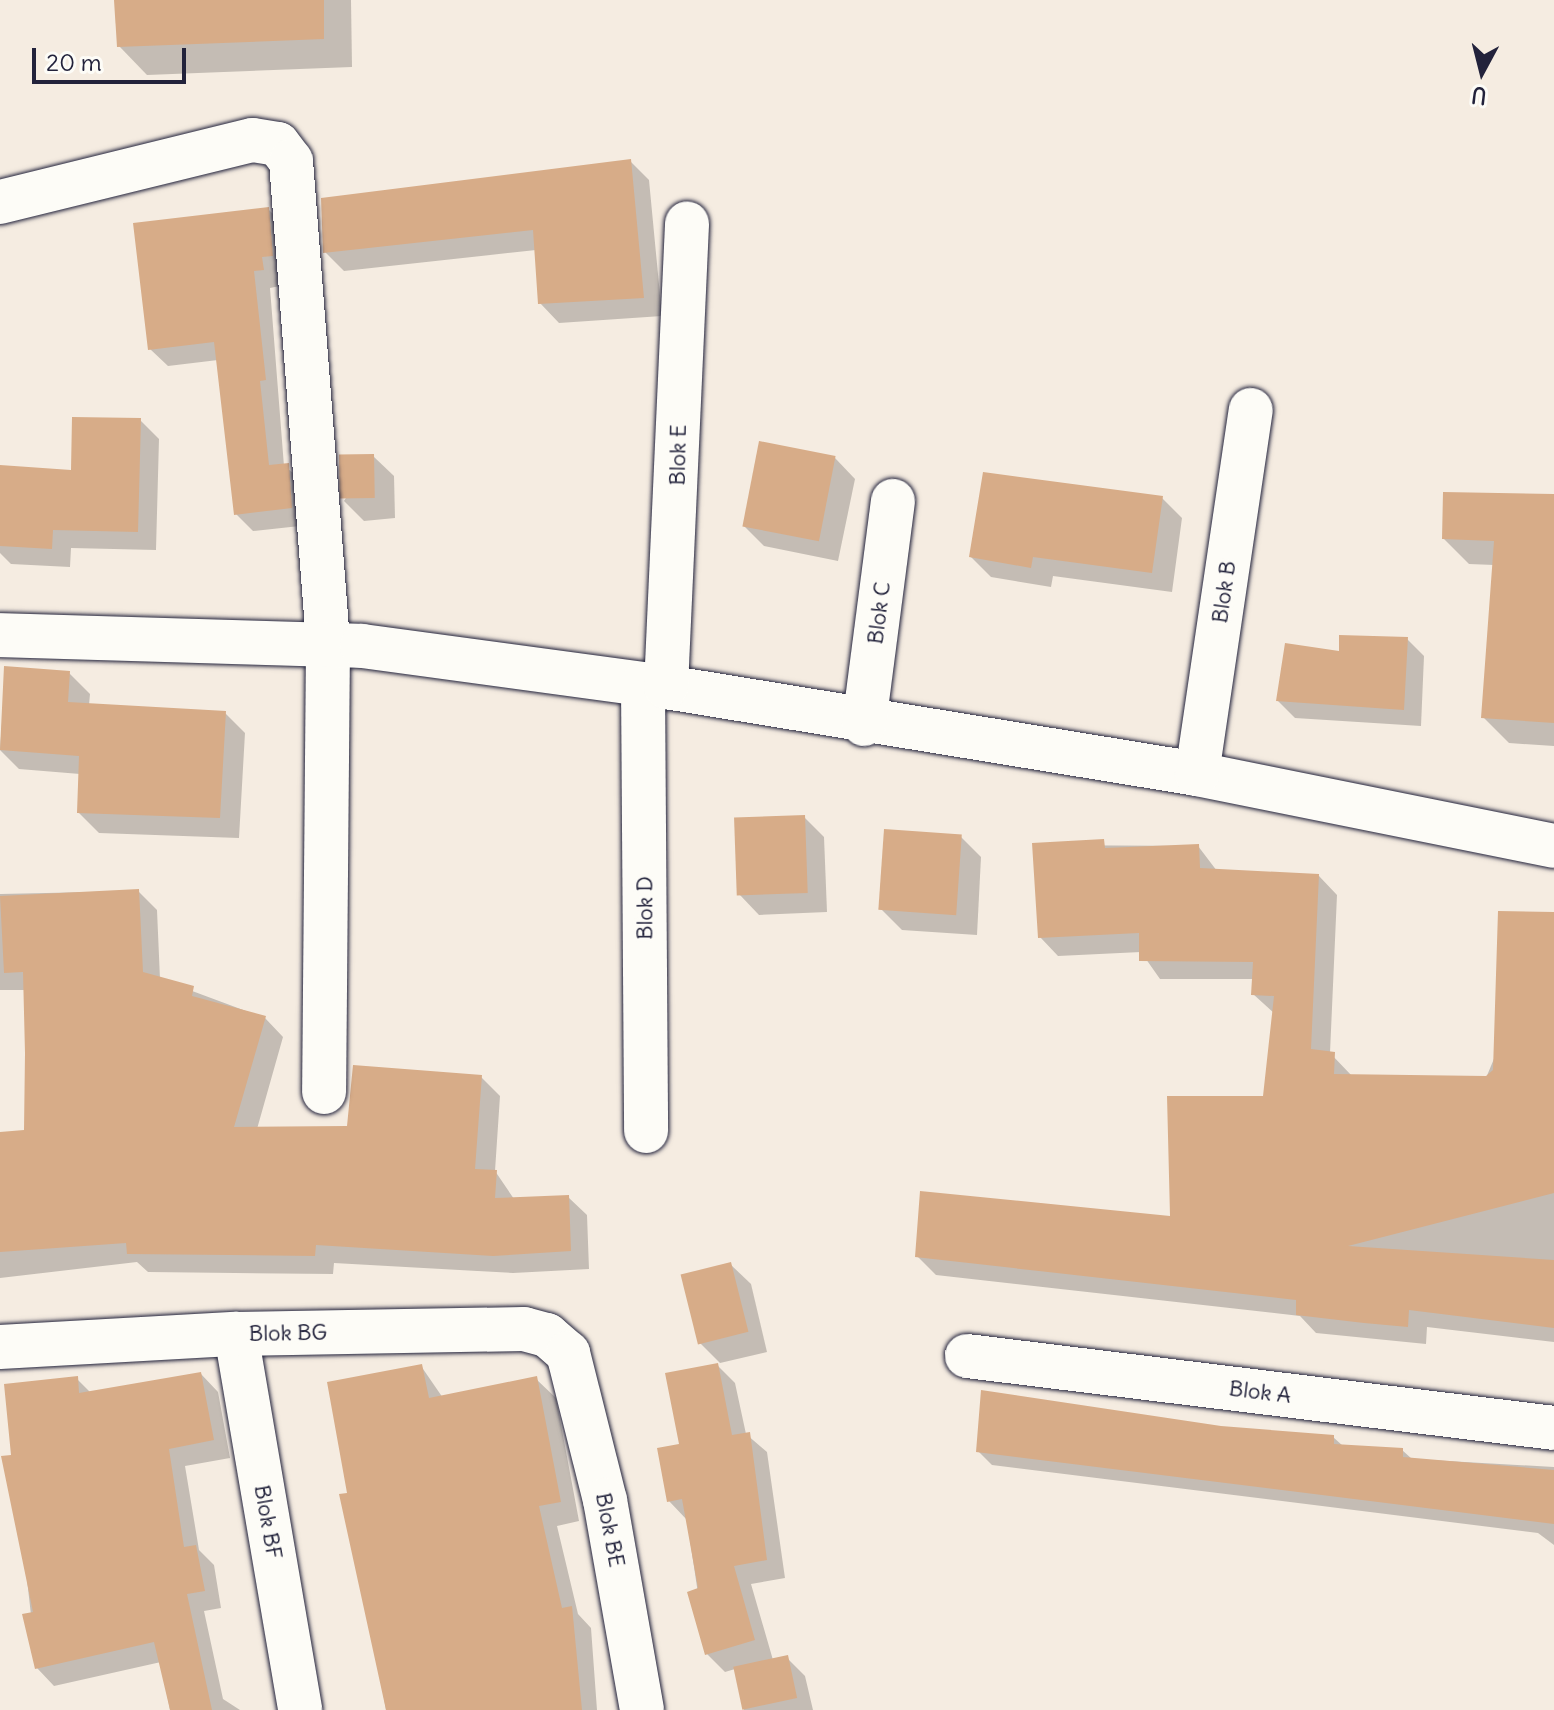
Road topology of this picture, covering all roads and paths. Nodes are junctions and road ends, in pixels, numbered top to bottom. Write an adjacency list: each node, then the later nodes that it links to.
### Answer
1 (0, 202): 6 (street)
2 (687, 223): 7 (street, Blok E)
3 (1251, 410): 9 (street, Blok B)
4 (893, 501): 8 (street, Blok C)
5 (0, 635): 6 (street)
6 (328, 645): 7 (street); 11 (street)
7 (655, 686): 8 (street); 12 (street, Blok D)
8 (864, 724): 9 (street)
9 (1197, 774): 10 (street)
10 (1554, 846)
11 (324, 1092)
12 (646, 1131)
13 (236, 1334): 14 (street, Blok BG); 15 (street, Blok BG); 18 (street, Blok BF)
14 (0, 1347)
15 (568, 1353): 19 (street, Blok BE)
16 (967, 1356): 17 (street, Blok A)
17 (1554, 1428)
18 (300, 1710)
19 (642, 1710)

